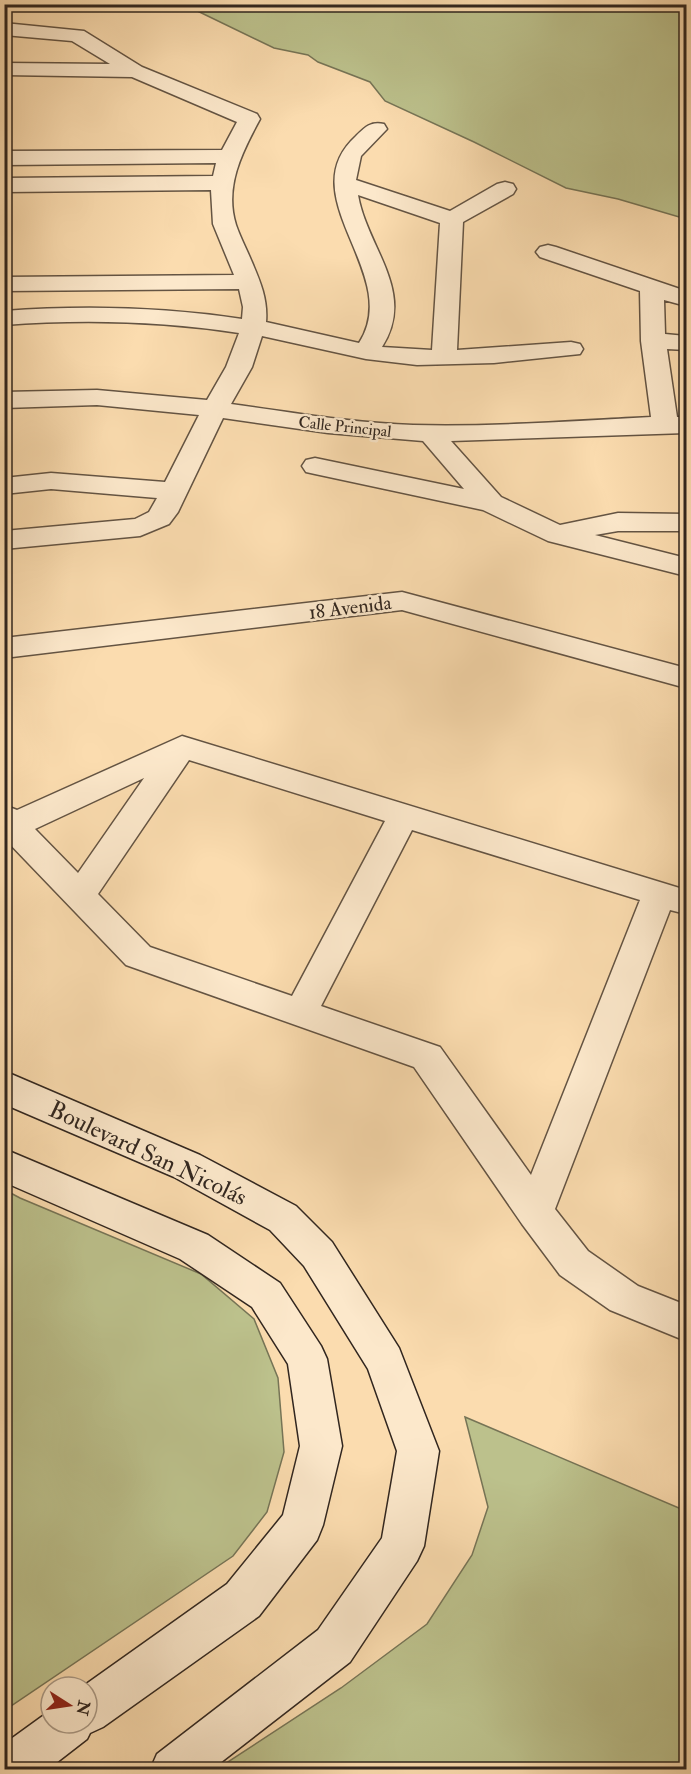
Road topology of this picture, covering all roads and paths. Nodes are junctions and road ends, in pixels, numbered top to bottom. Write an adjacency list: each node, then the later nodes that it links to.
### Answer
1 (4, 29): 3 (street)
2 (4, 69): 3 (street)
3 (135, 71): 5 (street)
4 (376, 129): 8 (street)
5 (229, 156): 6 (street); 7 (street)
6 (4, 158)
7 (222, 183): 9 (street); 13 (street)
8 (345, 184): 11 (street); 22 (street)
9 (4, 185)
10 (505, 189): 11 (street)
11 (452, 219): 23 (street)
12 (548, 252): 15 (street)
13 (249, 282): 14 (street); 18 (street)
14 (4, 284)
15 (652, 288): 16 (street); 19 (street)
16 (687, 299)
17 (4, 318): 18 (street)
18 (252, 328): 22 (street); 25 (street)
19 (653, 341): 20 (street); 26 (street)
20 (687, 343)
21 (570, 350): 23 (street)
22 (366, 352): 23 (street)
23 (444, 358)
24 (4, 400): 25 (street, Calle Principal)
25 (214, 411): 27 (street, Calle Principal); 30 (street)
26 (676, 424): 27 (street, Calle Principal)
27 (431, 434): 31 (street)
28 (315, 466): 31 (street)
29 (4, 486): 30 (street)
30 (173, 491): 34 (street)
31 (491, 502): 33 (street)
32 (687, 522): 33 (street)
33 (558, 535): 35 (street)
34 (4, 540)
35 (687, 567)
36 (4, 648): 37 (street, 18 Avenida)
37 (687, 678)
38 (182, 747): 39 (street); 40 (street); 41 (street)
39 (404, 815): 42 (street); 43 (street)
40 (8, 821): 41 (street)
41 (80, 895): 43 (street)
42 (673, 898): 46 (street)
43 (300, 1013): 46 (street)
44 (4, 1086): 51 (street, Boulevard San Nicolás)
45 (4, 1165): 48 (street)
46 (535, 1212): 47 (street)
47 (687, 1323)
48 (99, 1703)
49 (55, 1735): 50 (street)
50 (8, 1770)
51 (173, 1770)

